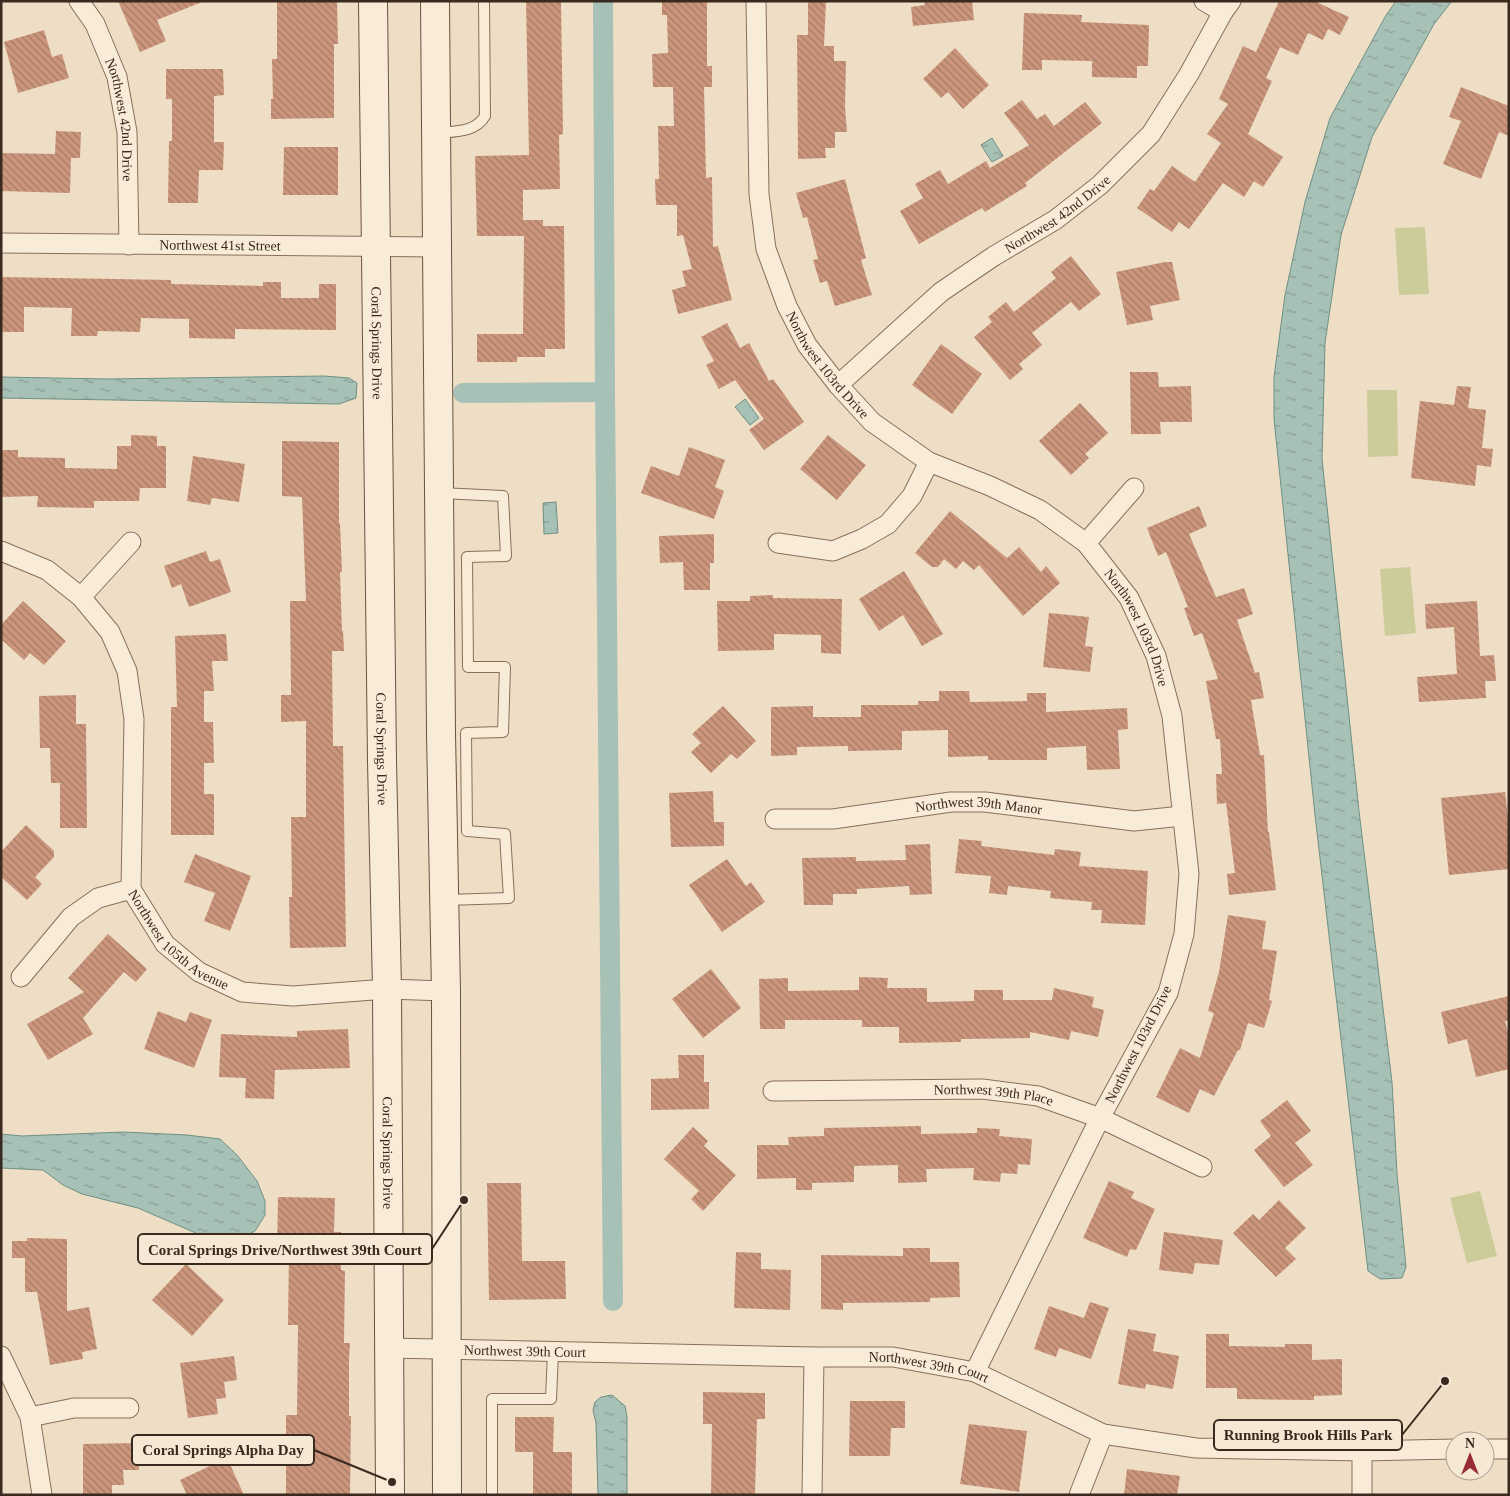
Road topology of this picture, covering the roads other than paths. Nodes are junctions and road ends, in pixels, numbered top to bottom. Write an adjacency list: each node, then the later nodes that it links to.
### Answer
1 (79, 1): 10 (street, Northwest 42nd Drive)
2 (373, 1): 11 (main road, Coral Springs Drive)
3 (435, 1): 8 (main road)
4 (484, 1): 8 (lane)
5 (756, 1): 13 (street, Northwest 103rd Drive)
6 (1204, 1): 7 (street)
7 (1227, 7): 13 (street, Northwest 42nd Drive)
8 (436, 133): 12 (main road)
9 (1, 243): 10 (street, Northwest 41st Street)
10 (129, 245): 11 (street, Northwest 41st Street)
11 (377, 247): 12 (street, Northwest 41st Street); 28 (main road, Coral Springs Drive)
12 (437, 247): 16 (main road)
13 (838, 386): 14 (street, Northwest 103rd Drive)
14 (929, 462): 18 (street); 19 (street, Northwest 103rd Drive)
15 (1134, 488): 19 (street)
16 (439, 493): 22 (main road); 22 (lane)
17 (131, 542): 21 (street)
18 (778, 544)
19 (1086, 544): 23 (street, Northwest 103rd Drive)
20 (1, 551): 21 (street, Northwest 105th Avenue)
21 (81, 597): 25 (street, Northwest 105th Avenue)
22 (454, 733): 26 (main road); 26 (lane)
23 (1182, 816): 24 (street, Northwest 39th Manor); 31 (street, Northwest 103rd Drive)
24 (775, 819)
25 (131, 889): 27 (street); 28 (street, Northwest 105th Avenue)
26 (444, 900): 29 (main road)
27 (21, 977)
28 (387, 989): 29 (street, Northwest 105th Avenue); 33 (main road, Coral Springs Drive)
29 (446, 991): 34 (main road)
30 (773, 1091): 31 (street, Northwest 39th Place)
31 (1100, 1118): 32 (street, Northwest 39th Place); 38 (street, Northwest 103rd Drive)
32 (1202, 1167)
33 (389, 1348): 34 (street, Northwest 39th Court); 47 (main road, Coral Springs Drive)
34 (446, 1350): 35 (street, Northwest 39th Court); 48 (main road)
35 (553, 1352): 37 (street, Northwest 39th Court); 49 (lane)
36 (1, 1356): 40 (street)
37 (814, 1357): 38 (street, Northwest 39th Court); 50 (street)
38 (975, 1372): 41 (street, Northwest 39th Court)
39 (129, 1408): 40 (street)
40 (30, 1417): 46 (street)
41 (1102, 1434): 45 (street, Northwest 39th Court); 51 (street)
42 (1445, 1449): 45 (street, Northwest 39th Court)
43 (1495, 1449): 44 (street)
44 (1509, 1449)
45 (1362, 1451): 52 (street)
46 (42, 1495)
47 (390, 1495)
48 (447, 1495)
49 (492, 1495)
50 (812, 1495)
51 (1079, 1495)
52 (1362, 1495)

